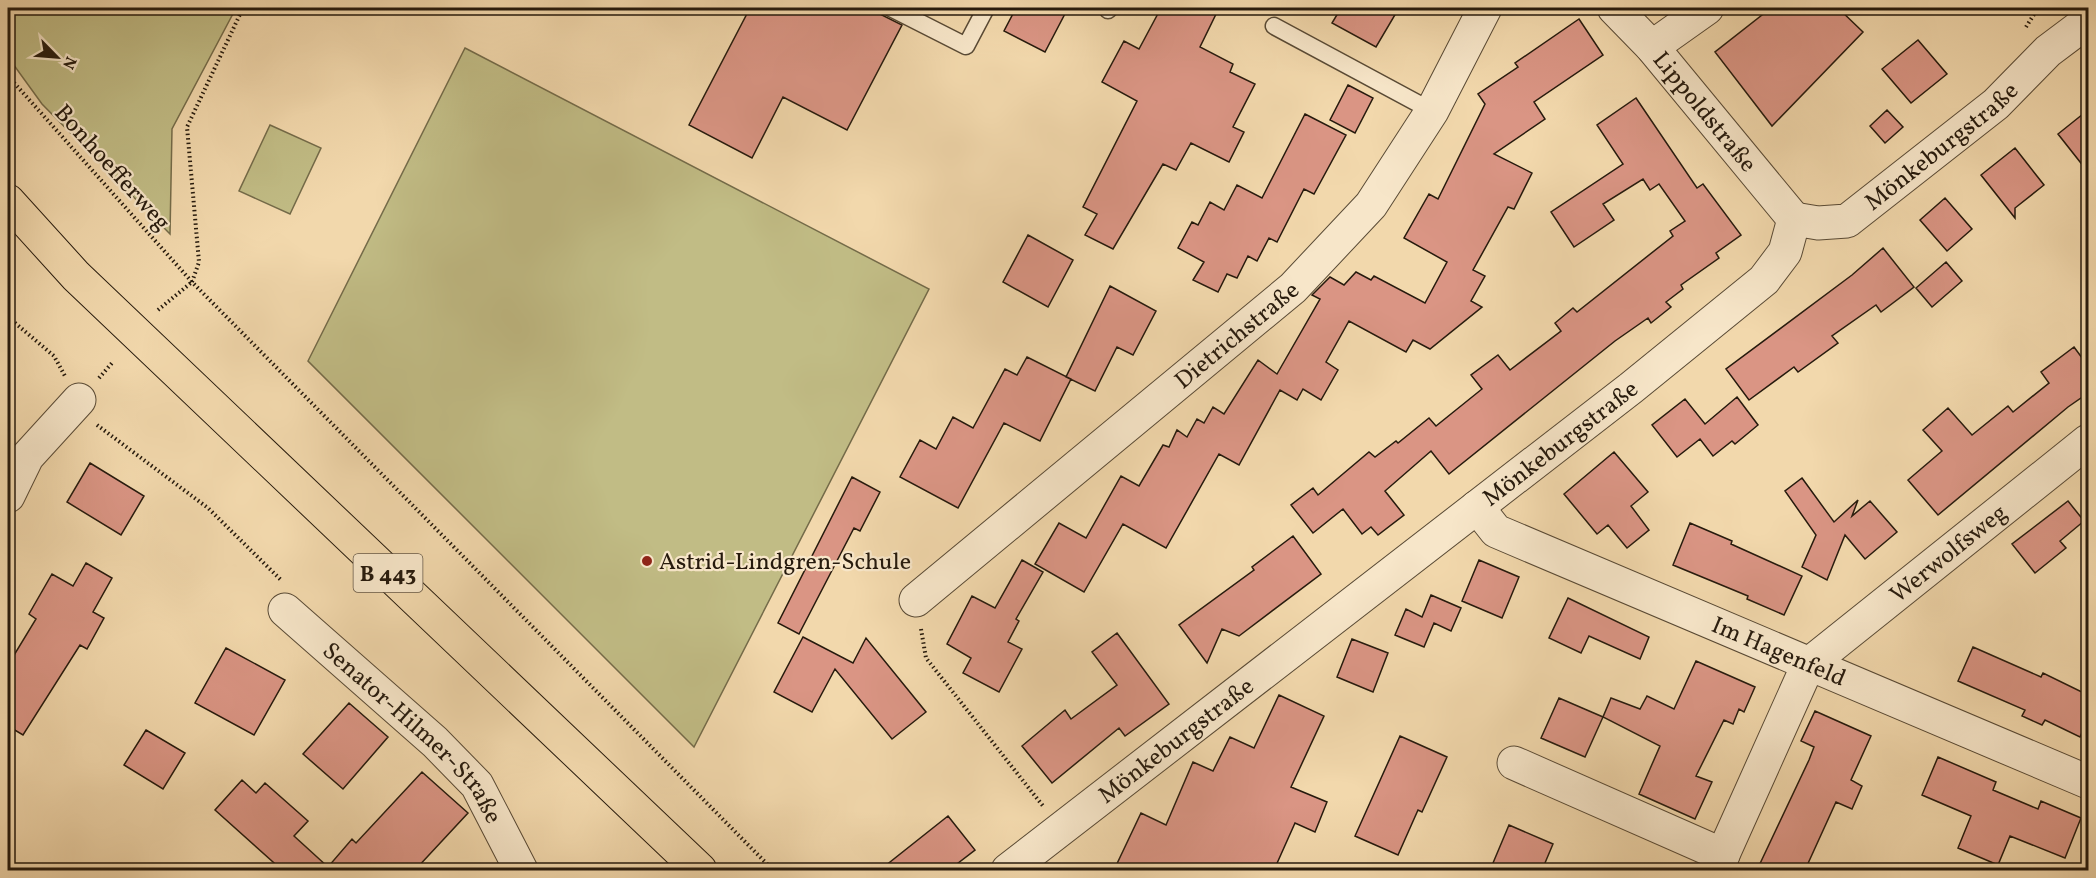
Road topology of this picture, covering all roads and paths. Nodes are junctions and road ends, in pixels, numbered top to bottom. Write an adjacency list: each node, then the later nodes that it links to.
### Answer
1 (243, 8): 16 (path)
2 (891, 8): 3 (lane)
3 (986, 8)
4 (1485, 8): 11 (street, Dietrichstraße)
5 (1614, 8): 9 (street, Lippoldstraße)
6 (1707, 8): 9 (street)
7 (2088, 21): 13 (street, Mönkeburgstraße)
8 (1274, 26): 11 (lane)
9 (1652, 47): 13 (street, Lippoldstraße)
10 (8, 76): 16 (path, Bonhoefferweg)
11 (1432, 111): 23 (street, Dietrichstraße)
12 (8, 201): 15 (main road, B 443)
13 (1794, 219): 22 (street, Mönkeburgstraße)
14 (8, 223): 15 (main road, B 443)
15 (76, 276): 31 (main road, B 443)
16 (192, 282): 17 (path); 32 (path, Bonhoefferweg)
17 (158, 310)
18 (8, 317): 19 (path)
19 (79, 400): 21 (street); 24 (path)
20 (2088, 441): 25 (street, Werwolfsweg)
21 (8, 496)
22 (1478, 507): 25 (street, Im Hagenfeld); 28 (street, Mönkeburgstraße)
23 (916, 600): 28 (path)
24 (285, 610): 30 (street, Senator-Hilmer-Straße)
25 (1808, 665): 27 (street, Im Hagenfeld); 29 (street)
26 (1514, 763): 29 (street)
27 (2088, 782)
28 (1062, 830): 33 (street, Mönkeburgstraße)
29 (1719, 863)
30 (521, 870)
31 (700, 870)
32 (773, 870)
33 (1008, 870)

